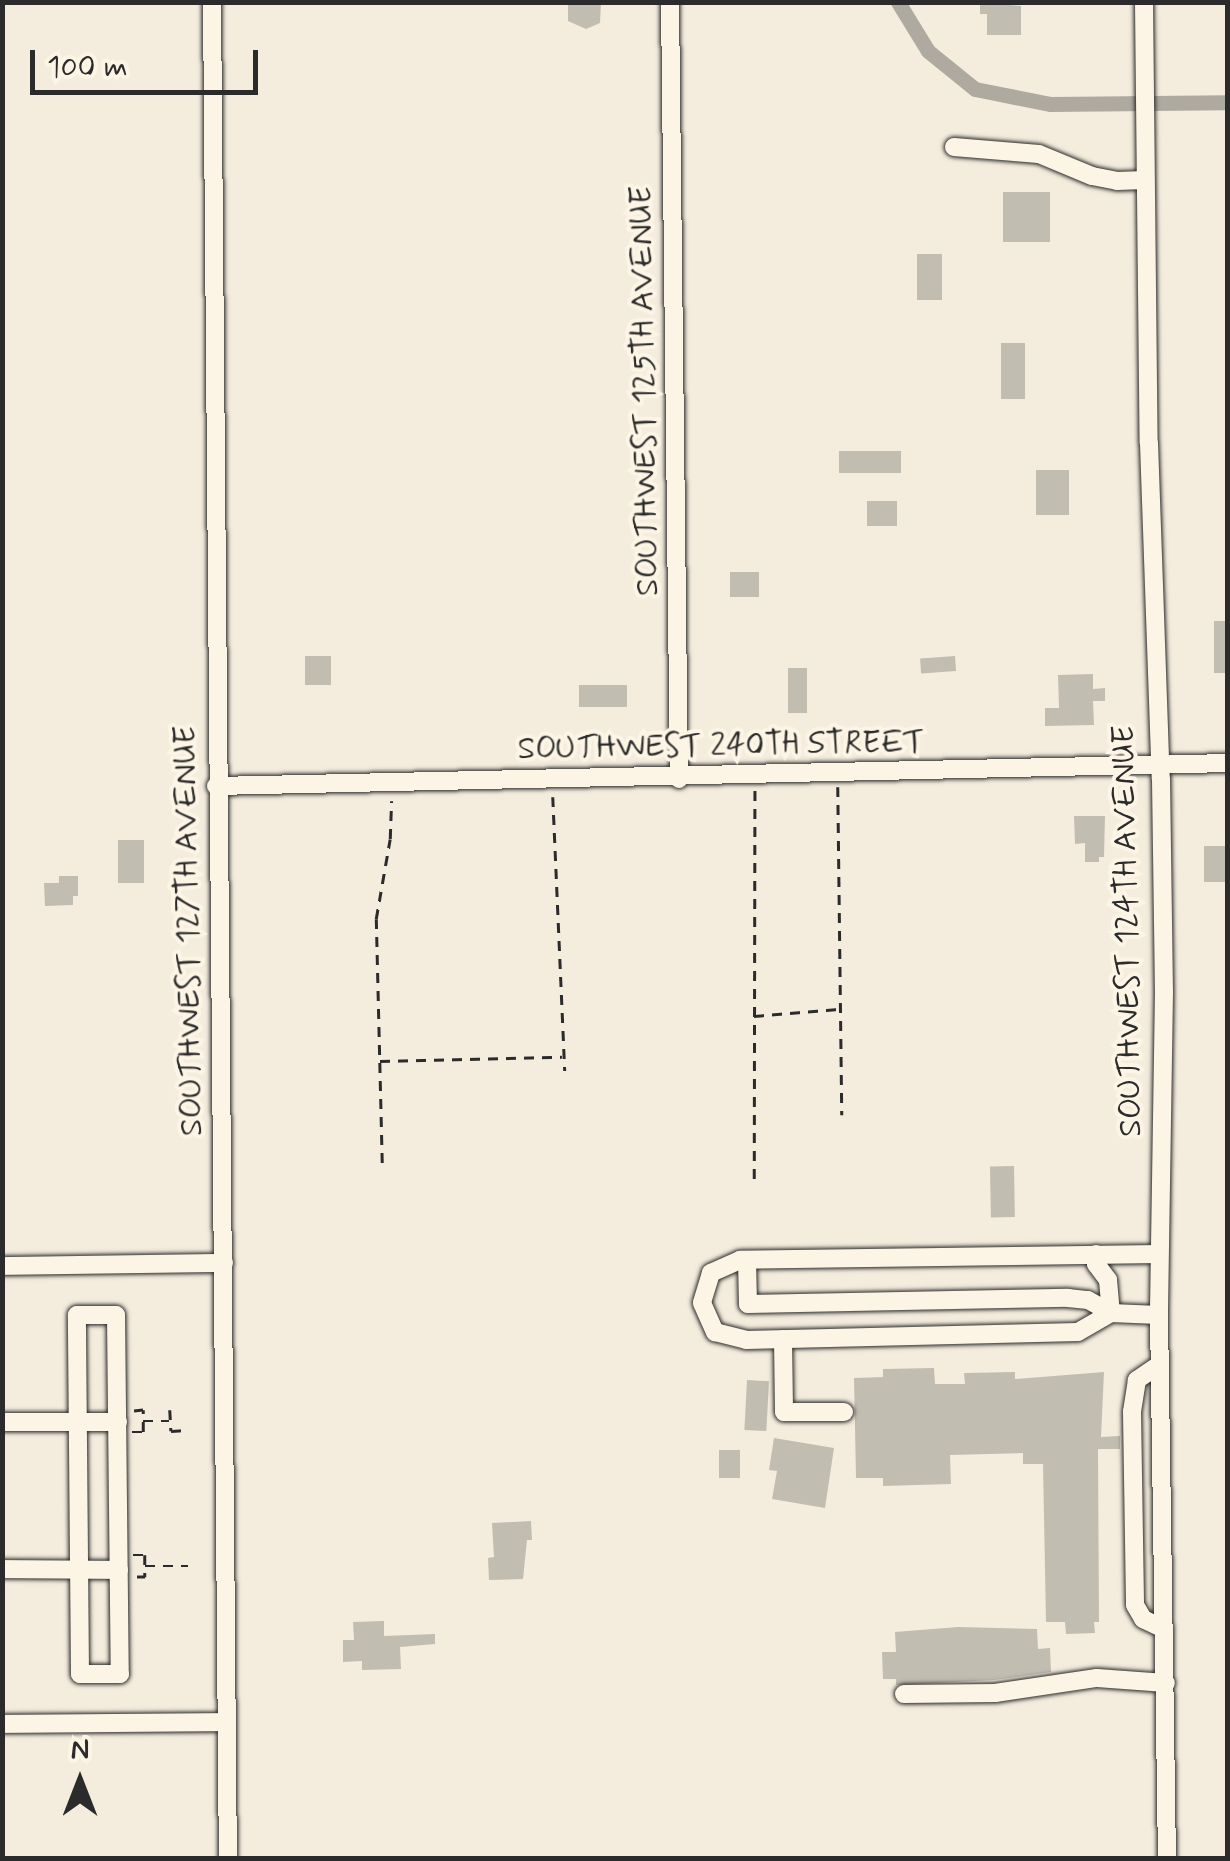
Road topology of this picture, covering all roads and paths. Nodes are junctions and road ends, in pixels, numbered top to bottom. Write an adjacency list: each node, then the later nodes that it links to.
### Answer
1 (212, 2): 13 (street, SOUTHWEST 127TH AVENUE)
2 (670, 2): 10 (street, SOUTHWEST 125TH AVENUE)
3 (1144, 2): 5 (street, SOUTHWEST 124TH AVENUE)
4 (954, 147): 5 (street)
5 (1145, 180): 7 (street, SOUTHWEST 124TH AVENUE)
6 (1228, 764): 7 (street, SOUTHWEST 240TH STREET)
7 (1158, 765): 8 (street, SOUTHWEST 240TH STREET); 23 (street, SOUTHWEST 124TH AVENUE)
8 (838, 774): 9 (street, SOUTHWEST 240TH STREET); 14 (path)
9 (755, 776): 10 (street, SOUTHWEST 240TH STREET); 15 (path)
10 (680, 778): 11 (street, SOUTHWEST 240TH STREET)
11 (553, 781): 12 (street, SOUTHWEST 240TH STREET); 16 (path)
12 (392, 784): 13 (street, SOUTHWEST 240TH STREET); 17 (path)
13 (216, 786): 25 (street, SOUTHWEST 127TH AVENUE)
14 (840, 1009): 15 (path); 19 (path)
15 (754, 1016): 21 (path)
16 (564, 1057): 17 (path); 18 (path)
17 (380, 1062): 20 (path)
18 (564, 1070)
19 (842, 1115)
20 (382, 1163)
21 (754, 1179)
22 (1096, 1254): 23 (street); 24 (street); 27 (street)
23 (1159, 1254): 30 (street, SOUTHWEST 124TH AVENUE)
24 (747, 1260): 28 (street); 31 (street)
25 (224, 1263): 26 (street); 49 (street, SOUTHWEST 127TH AVENUE)
26 (2, 1266)
27 (1110, 1286): 28 (street); 29 (street)
28 (1068, 1298): 29 (street)
29 (1111, 1313): 30 (street); 31 (street)
30 (1159, 1315): 32 (street, SOUTHWEST 124TH AVENUE)
31 (784, 1339): 34 (street)
32 (1159, 1365): 46 (street, SOUTHWEST 124TH AVENUE); 46 (street)
33 (170, 1410): 36 (path)
34 (844, 1412)
35 (143, 1421): 36 (path); 38 (path); 38 (path)
36 (170, 1421): 40 (path)
37 (2, 1422): 39 (street)
38 (123, 1422): 39 (street); 39 (street); 43 (street)
39 (78, 1423): 45 (street)
40 (187, 1430)
41 (145, 1566): 42 (path); 43 (path); 43 (path)
42 (188, 1566)
43 (124, 1567): 45 (street); 45 (street)
44 (2, 1569): 45 (street)
45 (78, 1569)
46 (1164, 1629): 47 (street, SOUTHWEST 124TH AVENUE)
47 (1166, 1683): 48 (street); 52 (street, SOUTHWEST 124TH AVENUE)
48 (904, 1694)
49 (227, 1722): 50 (street); 51 (street, SOUTHWEST 127TH AVENUE)
50 (2, 1724)
51 (228, 1858)
52 (1167, 1858)

